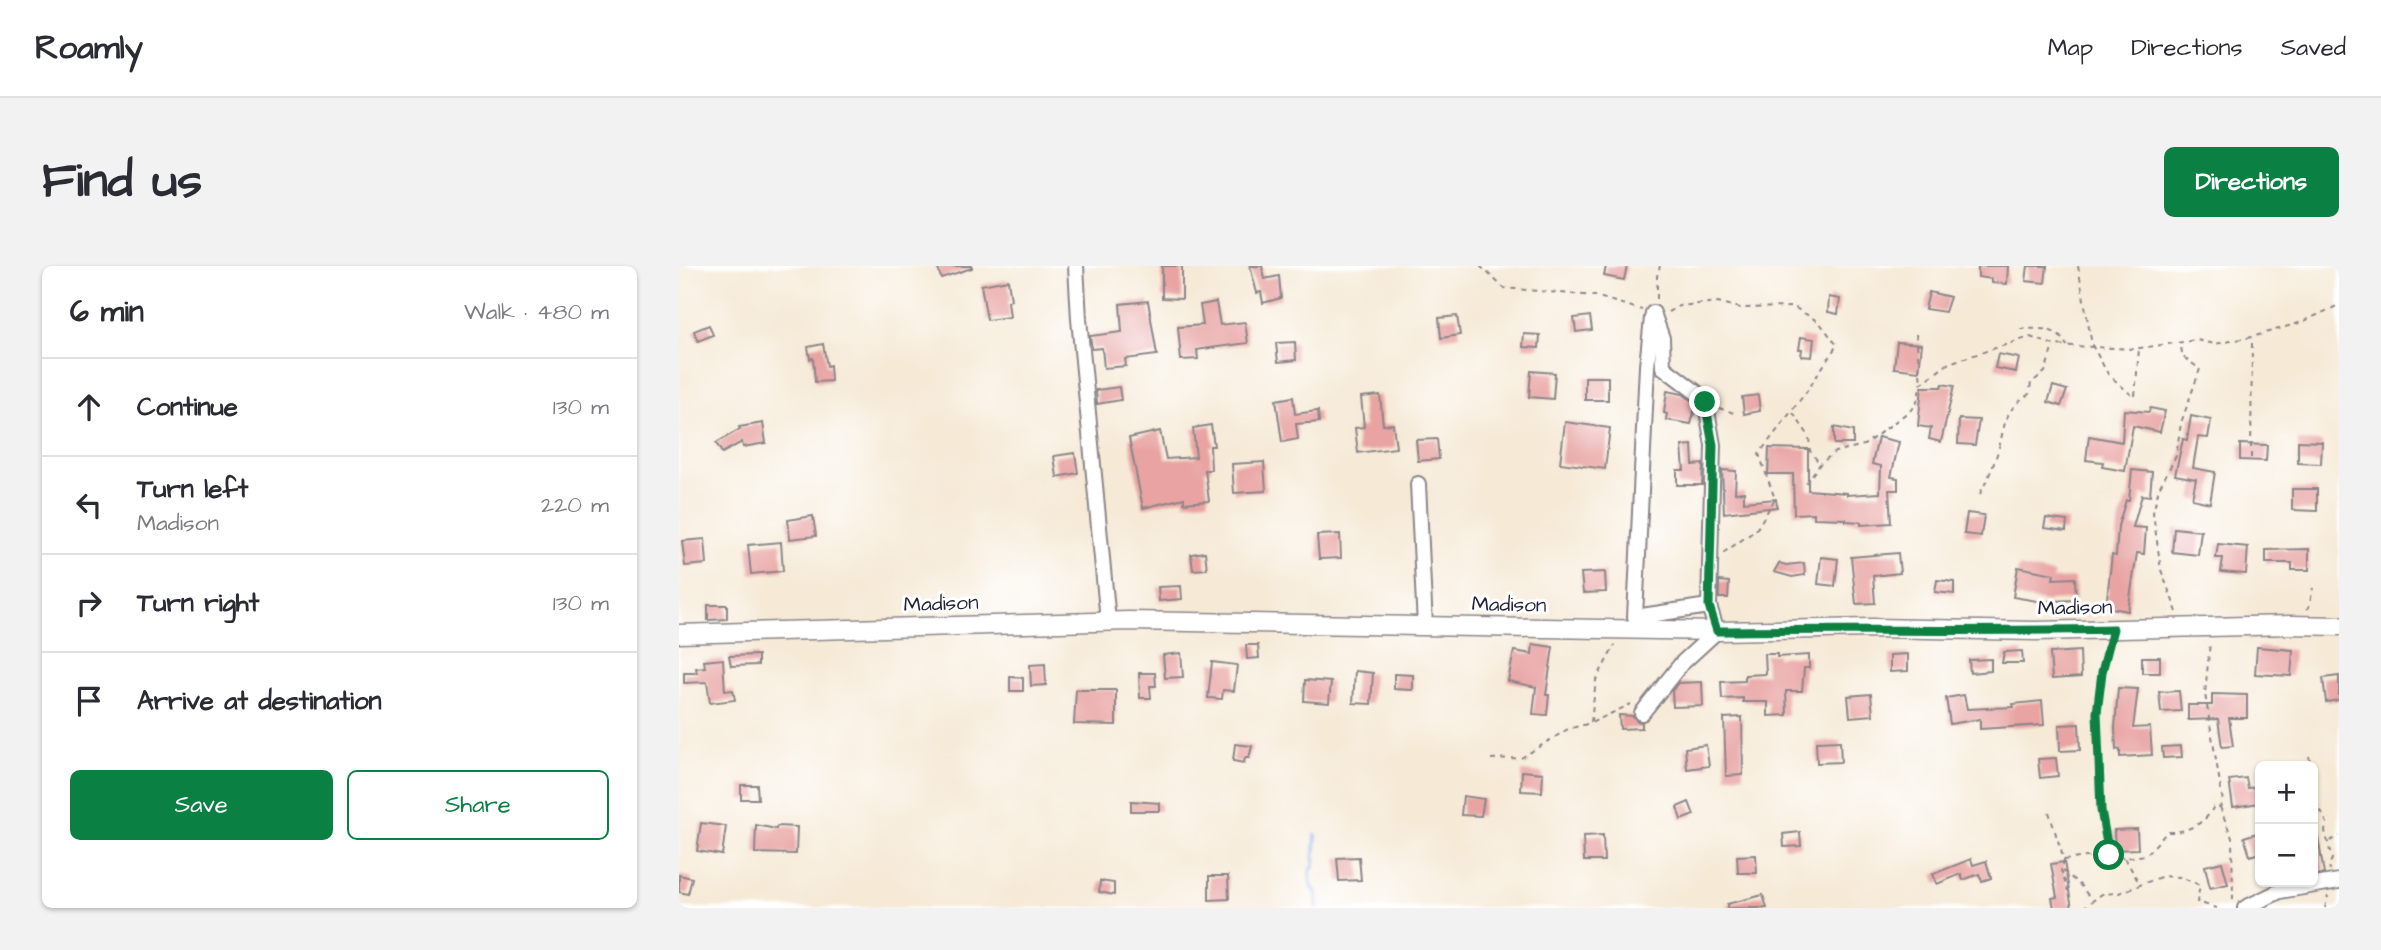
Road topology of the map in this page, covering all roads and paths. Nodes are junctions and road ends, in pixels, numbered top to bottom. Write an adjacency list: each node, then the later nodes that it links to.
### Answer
1 (1076, 266): 28 (street)
2 (1479, 266): 6 (path)
3 (1660, 266): 6 (path)
4 (2078, 266): 12 (path)
5 (2339, 305): 9 (path)
6 (1653, 313): 16 (street); 17 (path); 26 (street)
7 (1916, 334): 15 (path)
8 (2029, 337): 11 (path); 13 (path); 15 (path)
9 (2252, 337): 10 (path); 19 (path)
10 (2180, 343): 14 (path); 27 (path)
11 (2054, 345): 13 (path); 23 (path)
12 (2092, 345): 13 (path); 14 (path); 14 (path)
13 (2067, 346)
14 (2139, 348)
15 (1921, 384): 20 (path)
16 (1705, 402): 18 (path); 24 (street)
17 (1792, 412): 20 (path); 24 (path)
18 (1737, 414)
19 (2251, 458)
20 (1820, 464): 21 (path)
21 (1806, 483)
22 (1418, 484): 30 (street)
23 (1980, 494)
24 (1710, 561): 26 (street)
25 (2313, 588): 29 (path)
26 (1709, 606): 35 (street)
27 (2177, 608)
28 (1108, 621): 30 (street, Madison); 36 (street, Madison)
29 (2291, 625): 31 (street, Madison); 32 (street, Madison)
30 (1425, 626): 33 (street, Madison)
31 (2212, 626): 34 (street, Madison); 44 (path)
32 (2339, 626)
33 (1623, 629): 35 (street, Madison); 39 (path)
34 (2113, 629): 35 (street, Madison); 48 (path)
35 (1717, 631): 37 (street)
36 (679, 634)
37 (1652, 700): 38 (street); 39 (path)
38 (1642, 713)
39 (1591, 723): 41 (path)
40 (2309, 756): 42 (path)
41 (1491, 759)
42 (2310, 761)
43 (2318, 806): 47 (path)
44 (2220, 807): 49 (path); 58 (path)
45 (2049, 812): 50 (path)
46 (2339, 836): 47 (path)
47 (2329, 842): 52 (path)
48 (2109, 855): 49 (path); 50 (path)
49 (2126, 858): 53 (path)
50 (2064, 860): 51 (path)
51 (2061, 870): 54 (path); 55 (path)
52 (2336, 882): 59 (street)
53 (2140, 883): 55 (path); 57 (path)
54 (2067, 891)
55 (2092, 900): 56 (path)
56 (2083, 908)
57 (2217, 908)
58 (2234, 908)
59 (2245, 908)

